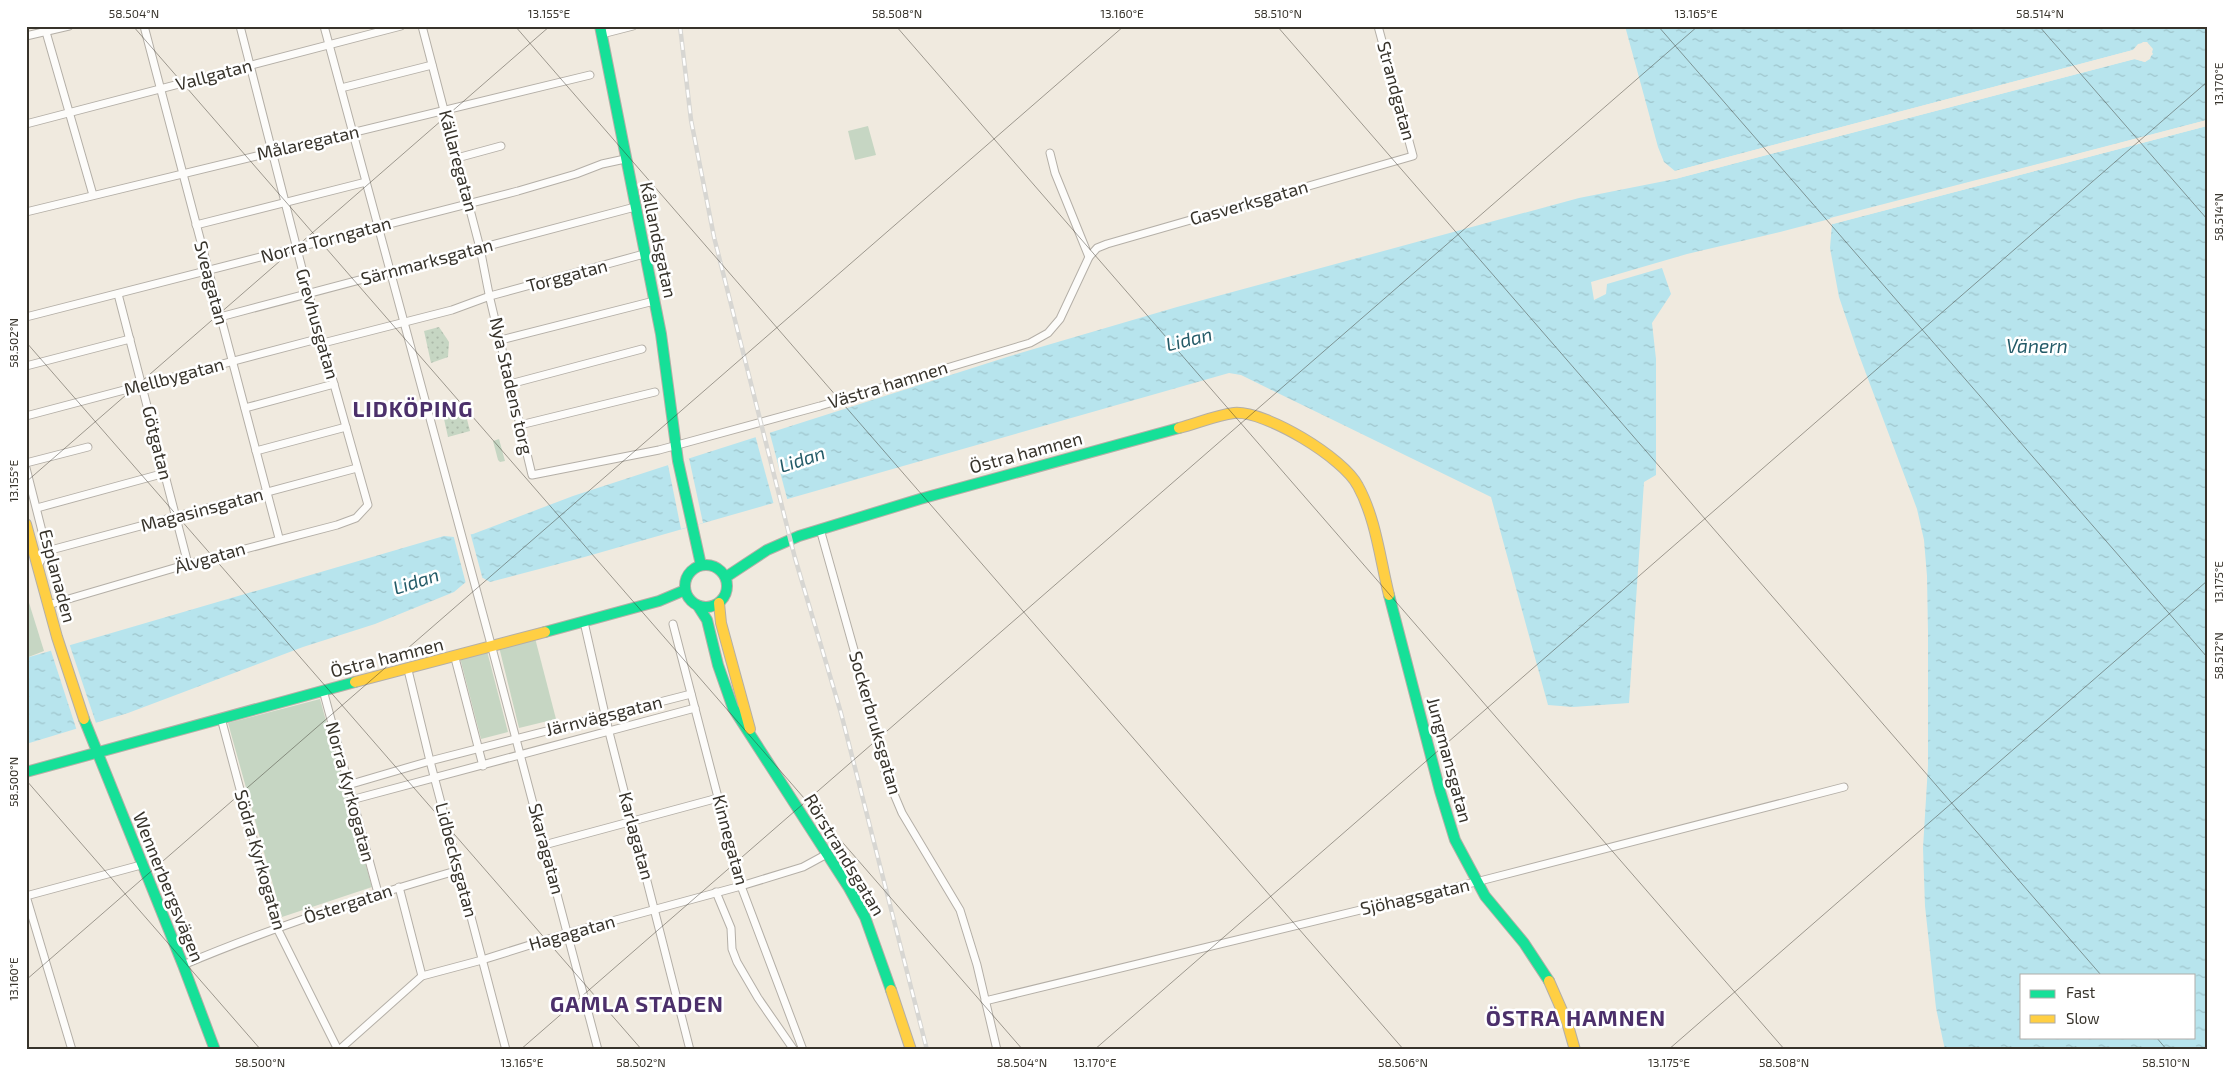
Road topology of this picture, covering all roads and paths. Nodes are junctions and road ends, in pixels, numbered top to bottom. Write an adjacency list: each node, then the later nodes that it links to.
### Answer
1 (69, 26): 10 (street)
2 (144, 26): 17 (street, Sveagatan)
3 (240, 26): 14 (street, Grevhusgatan)
4 (324, 26): 12 (street, Skaragatan)
5 (401, 26): 12 (street, Vallgatan)
6 (422, 26): 13 (street, Källaregatan)
7 (633, 26): 9 (street)
8 (1378, 26): 25 (street, Strandgatan)
9 (601, 30): 27 (street, Kållandsgatan)
10 (46, 32): 11 (street); 19 (street)
11 (26, 36)
12 (329, 45): 14 (street, Vallgatan); 16 (street, Skaragatan)
13 (432, 65): 16 (street); 18 (street, Källaregatan)
14 (249, 66): 17 (street, Vallgatan); 23 (street, Grevhusgatan)
15 (590, 75): 18 (street, Målaregatan)
16 (341, 88): 21 (street, Skaragatan)
17 (160, 90): 19 (street, Vallgatan); 28 (street, Sveagatan)
18 (445, 111): 21 (street, Målaregatan); 26 (street, Källaregatan)
19 (69, 113): 20 (street, Vallgatan); 30 (street)
20 (26, 124)
21 (352, 134): 23 (street, Målaregatan); 29 (street, Skaragatan)
22 (500, 146): 26 (street)
23 (272, 151): 28 (street, Målaregatan); 31 (street, Grevhusgatan)
24 (1050, 153): 40 (street)
25 (1413, 156): 40 (street, Gasverksgatan)
26 (457, 158): 32 (street, Källaregatan)
27 (625, 159): 32 (street, Norra Torngatan); 33 (street, Kållandsgatan)
28 (182, 174): 30 (street, Målaregatan); 35 (street, Sveagatan)
29 (366, 182): 31 (street); 36 (street, Skaragatan)
30 (93, 195): 34 (street, Målaregatan)
31 (285, 202): 35 (street); 37 (street, Grevhusgatan)
32 (469, 202): 36 (street, Norra Torngatan); 38 (street, Källaregatan)
33 (635, 207): 38 (street, Särnmarksgatan); 39 (street, Kållandsgatan)
34 (26, 212)
35 (196, 225): 41 (street, Sveagatan)
36 (378, 227): 37 (street, Norra Torngatan); 42 (street, Skaragatan)
37 (296, 248): 41 (street, Norra Torngatan); 43 (street, Grevhusgatan)
38 (480, 248): 42 (street, Särnmarksgatan); 45 (street, Källaregatan)
39 (644, 254): 45 (street, Torggatan); 46 (street, Kållandsgatan)
40 (1089, 257): 64 (street, Västra hamnen)
41 (208, 271): 44 (street, Norra Torngatan); 48 (street, Sveagatan)
42 (390, 272): 43 (street, Särnmarksgatan); 49 (street, Skaragatan)
43 (308, 292): 48 (street, Särnmarksgatan); 52 (street, Grevhusgatan)
44 (118, 294): 47 (street, Norra Torngatan); 50 (street, Götgatan)
45 (490, 296): 49 (street, Torggatan); 51 (street, Nya Stadens torg)
46 (654, 300): 51 (street); 64 (street, Kållandsgatan)
47 (30, 316)
48 (220, 317): 54 (street, Sveagatan)
49 (404, 324): 52 (street, Mellbygatan); 91 (street, Skaragatan)
50 (130, 339): 55 (street); 58 (street, Götgatan)
51 (501, 340): 57 (street, Nya Stadens torg)
52 (322, 341): 54 (street, Mellbygatan); 56 (street, Grevhusgatan)
53 (642, 349): 57 (street)
54 (232, 362): 58 (street, Mellbygatan); 60 (street, Sveagatan)
55 (26, 366)
56 (334, 384): 60 (street); 63 (street, Grevhusgatan)
57 (510, 384): 62 (street, Nya Stadens torg)
58 (143, 385): 61 (street, Mellbygatan); 71 (street, Götgatan)
59 (655, 392): 62 (street)
60 (245, 408): 66 (street, Sveagatan)
61 (26, 416)
62 (520, 425): 72 (street, Nya Stadens torg)
63 (346, 427): 66 (street); 70 (street, Grevhusgatan)
64 (676, 444): 72 (street, Västra hamnen); 82 (street, Kållandsgatan)
65 (88, 447): 68 (street)
66 (256, 451): 73 (street, Sveagatan)
67 (1337, 461): 78 (street, Östra hamnen); 119 (street, Jungmansgatan)
68 (26, 463)
69 (26, 468): 75 (street)
70 (357, 468): 73 (street, Magasinsgatan); 74 (street, Grevhusgatan)
71 (165, 473): 75 (street); 76 (street, Götgatan)
72 (532, 475)
73 (267, 492): 76 (street, Magasinsgatan); 79 (street, Sveagatan)
74 (368, 505): 79 (street, Älvgatan)
75 (37, 508): 80 (street)
76 (177, 517): 80 (street, Magasinsgatan); 81 (street, Götgatan)
77 (26, 524): 83 (street, Esplanaden)
78 (820, 529): 84 (street, Östra hamnen); 131 (street, Sockerbruksgatan)
79 (279, 538): 81 (street, Älvgatan)
80 (47, 551): 83 (street)
81 (188, 564): 87 (street, Älvgatan)
82 (701, 565): 84 (street); 85 (street)
83 (37, 567): 87 (street, Esplanaden)
84 (726, 577): 86 (street)
85 (685, 590): 88 (street); 89 (street, Östra hamnen)
86 (719, 603): 88 (street); 102 (street, Rörstrandsgatan)
87 (48, 605): 100 (street, Esplanaden)
88 (698, 606): 102 (street, Rörstrandsgatan)
89 (584, 622): 91 (street, Östra hamnen); 97 (street, Karlagatan)
90 (673, 624): 95 (street, Kinnegatan)
91 (492, 648): 92 (street, Östra hamnen); 101 (street, Skaragatan)
92 (455, 658): 93 (street, Östra hamnen); 103 (street)
93 (408, 670): 94 (street, Östra hamnen); 106 (street, Lidbecksgatan)
94 (323, 690): 98 (street, Östra hamnen); 110 (street, Norra Kyrkogatan)
95 (692, 694): 96 (street, Kinnegatan); 97 (street, Järnvägsgatan)
96 (695, 708): 99 (street, Järnvägsgatan); 112 (street, Kinnegatan)
97 (607, 716): 99 (street, Karlagatan); 101 (street, Järnvägsgatan)
98 (221, 718): 104 (street, Östra hamnen); 126 (street, Södra Kyrkogatan)
99 (609, 732): 105 (street, Järnvägsgatan); 114 (street, Karlagatan)
100 (90, 738): 104 (street, Wennerbergsvägen)
101 (516, 739): 103 (street, Järnvägsgatan); 105 (street, Skaragatan)
102 (754, 742): 116 (street, Rörstrandsgatan)
103 (478, 748): 106 (street, Järnvägsgatan); 107 (street)
104 (96, 753): 108 (street, Östra hamnen); 117 (street, Wennerbergsvägen)
105 (521, 755): 107 (street, Järnvägsgatan); 115 (street, Skaragatan)
106 (430, 761): 109 (street, Lidbecksgatan); 110 (street, Järnvägsgatan)
107 (483, 766): 109 (street, Järnvägsgatan)
108 (26, 772)
109 (434, 778): 113 (street, Järnvägsgatan); 118 (street, Lidbecksgatan)
110 (348, 785): 113 (street, Norra Kyrkogatan)
111 (1844, 787): 119 (street, Sjöhagsgatan)
112 (718, 798): 114 (street); 120 (street, Kinnegatan)
113 (352, 800): 123 (street, Norra Kyrkogatan)
114 (633, 821): 115 (street); 125 (street, Karlagatan)
115 (544, 845): 127 (street, Skaragatan)
116 (827, 854): 120 (street, Hagagatan); 140 (street, Rörstrandsgatan)
117 (141, 865): 124 (street); 129 (street, Wennerbergsvägen)
118 (459, 870): 121 (street, Östergatan); 128 (street, Lidbecksgatan)
119 (1476, 882): 131 (street, Sjöhagsgatan); 142 (street, Jungmansgatan)
120 (741, 886): 122 (street, Hagagatan); 139 (street, Kinnegatan)
121 (399, 887): 123 (street, Östergatan); 130 (street)
122 (716, 892): 125 (street, Hagagatan); 138 (street)
123 (378, 893): 126 (street, Östergatan)
124 (26, 896): 132 (street)
125 (655, 908): 127 (street, Hagagatan); 137 (street, Karlagatan)
126 (277, 928): 129 (street, Östergatan); 134 (street, Södra Kyrkogatan)
127 (568, 933): 128 (street, Hagagatan); 136 (street, Skaragatan)
128 (482, 960): 130 (street, Hagagatan); 135 (street, Lidbecksgatan)
129 (183, 965): 133 (street, Wennerbergsvägen)
130 (422, 976): 134 (street, Hagagatan)
131 (985, 1001): 141 (street, Sockerbruksgatan)
132 (72, 1050)
133 (215, 1050)
134 (338, 1050)
135 (506, 1050)
136 (598, 1050)
137 (690, 1050)
138 (794, 1050)
139 (803, 1050)
140 (911, 1050)
141 (997, 1050)
142 (1575, 1050)

